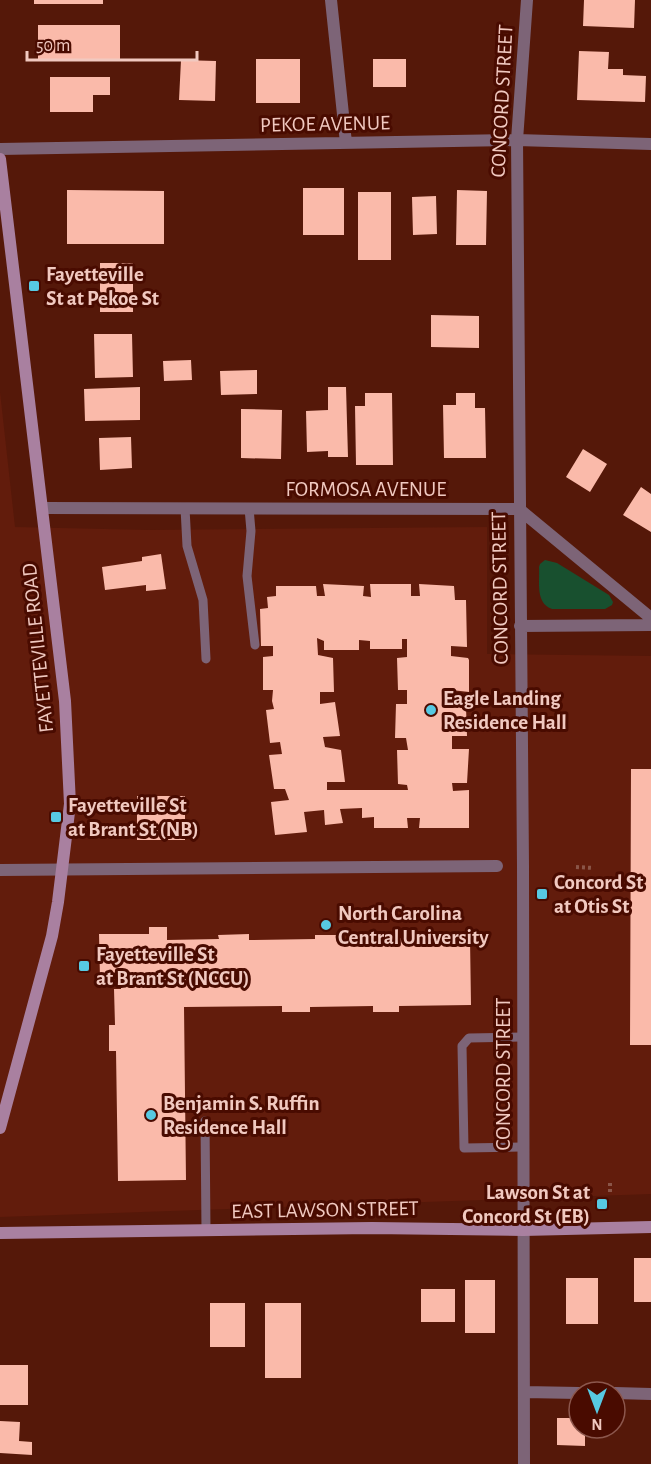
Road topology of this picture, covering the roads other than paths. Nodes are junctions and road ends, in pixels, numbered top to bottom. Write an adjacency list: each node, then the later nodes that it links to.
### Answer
1 (330, 0): 4 (street)
2 (527, 0): 3 (street, CONCORD STREET)
3 (518, 140): 4 (street, PEKOE AVENUE); 5 (street, PEKOE AVENUE); 12 (street, CONCORD STREET)
4 (346, 143): 6 (street, PEKOE AVENUE)
5 (651, 144)
6 (0, 149)
7 (0, 159): 8 (main road, FAYETTEVILLE ROAD)
8 (3, 211): 9 (main road, FAYETTEVILLE ROAD)
9 (42, 508): 10 (street, FORMOSA AVENUE); 20 (main road, FAYETTEVILLE ROAD)
10 (185, 508): 11 (street, FORMOSA AVENUE); 17 (lane)
11 (249, 508): 12 (street, FORMOSA AVENUE); 16 (lane)
12 (519, 509): 13 (street); 15 (street, CONCORD STREET)
13 (651, 618)
14 (651, 625): 15 (street)
15 (520, 626): 21 (street, CONCORD STREET)
16 (255, 645)
17 (206, 659)
18 (497, 866): 20 (street)
19 (0, 870): 20 (street)
20 (62, 870): 23 (main road, FAYETTEVILLE ROAD)
21 (523, 1037): 24 (street, CONCORD STREET); 24 (lane)
22 (205, 1120): 27 (lane)
23 (0, 1128)
24 (522, 1147): 26 (street, CONCORD STREET)
25 (651, 1227): 26 (main road, EAST LAWSON STREET)
26 (523, 1230): 27 (main road, EAST LAWSON STREET); 29 (street, CONCORD STREET)
27 (206, 1231): 28 (main road, EAST LAWSON STREET)
28 (0, 1233)
29 (524, 1392): 30 (street); 33 (street, CONCORD STREET)
30 (567, 1393)
31 (627, 1393): 32 (street)
32 (651, 1394)
33 (524, 1464)

